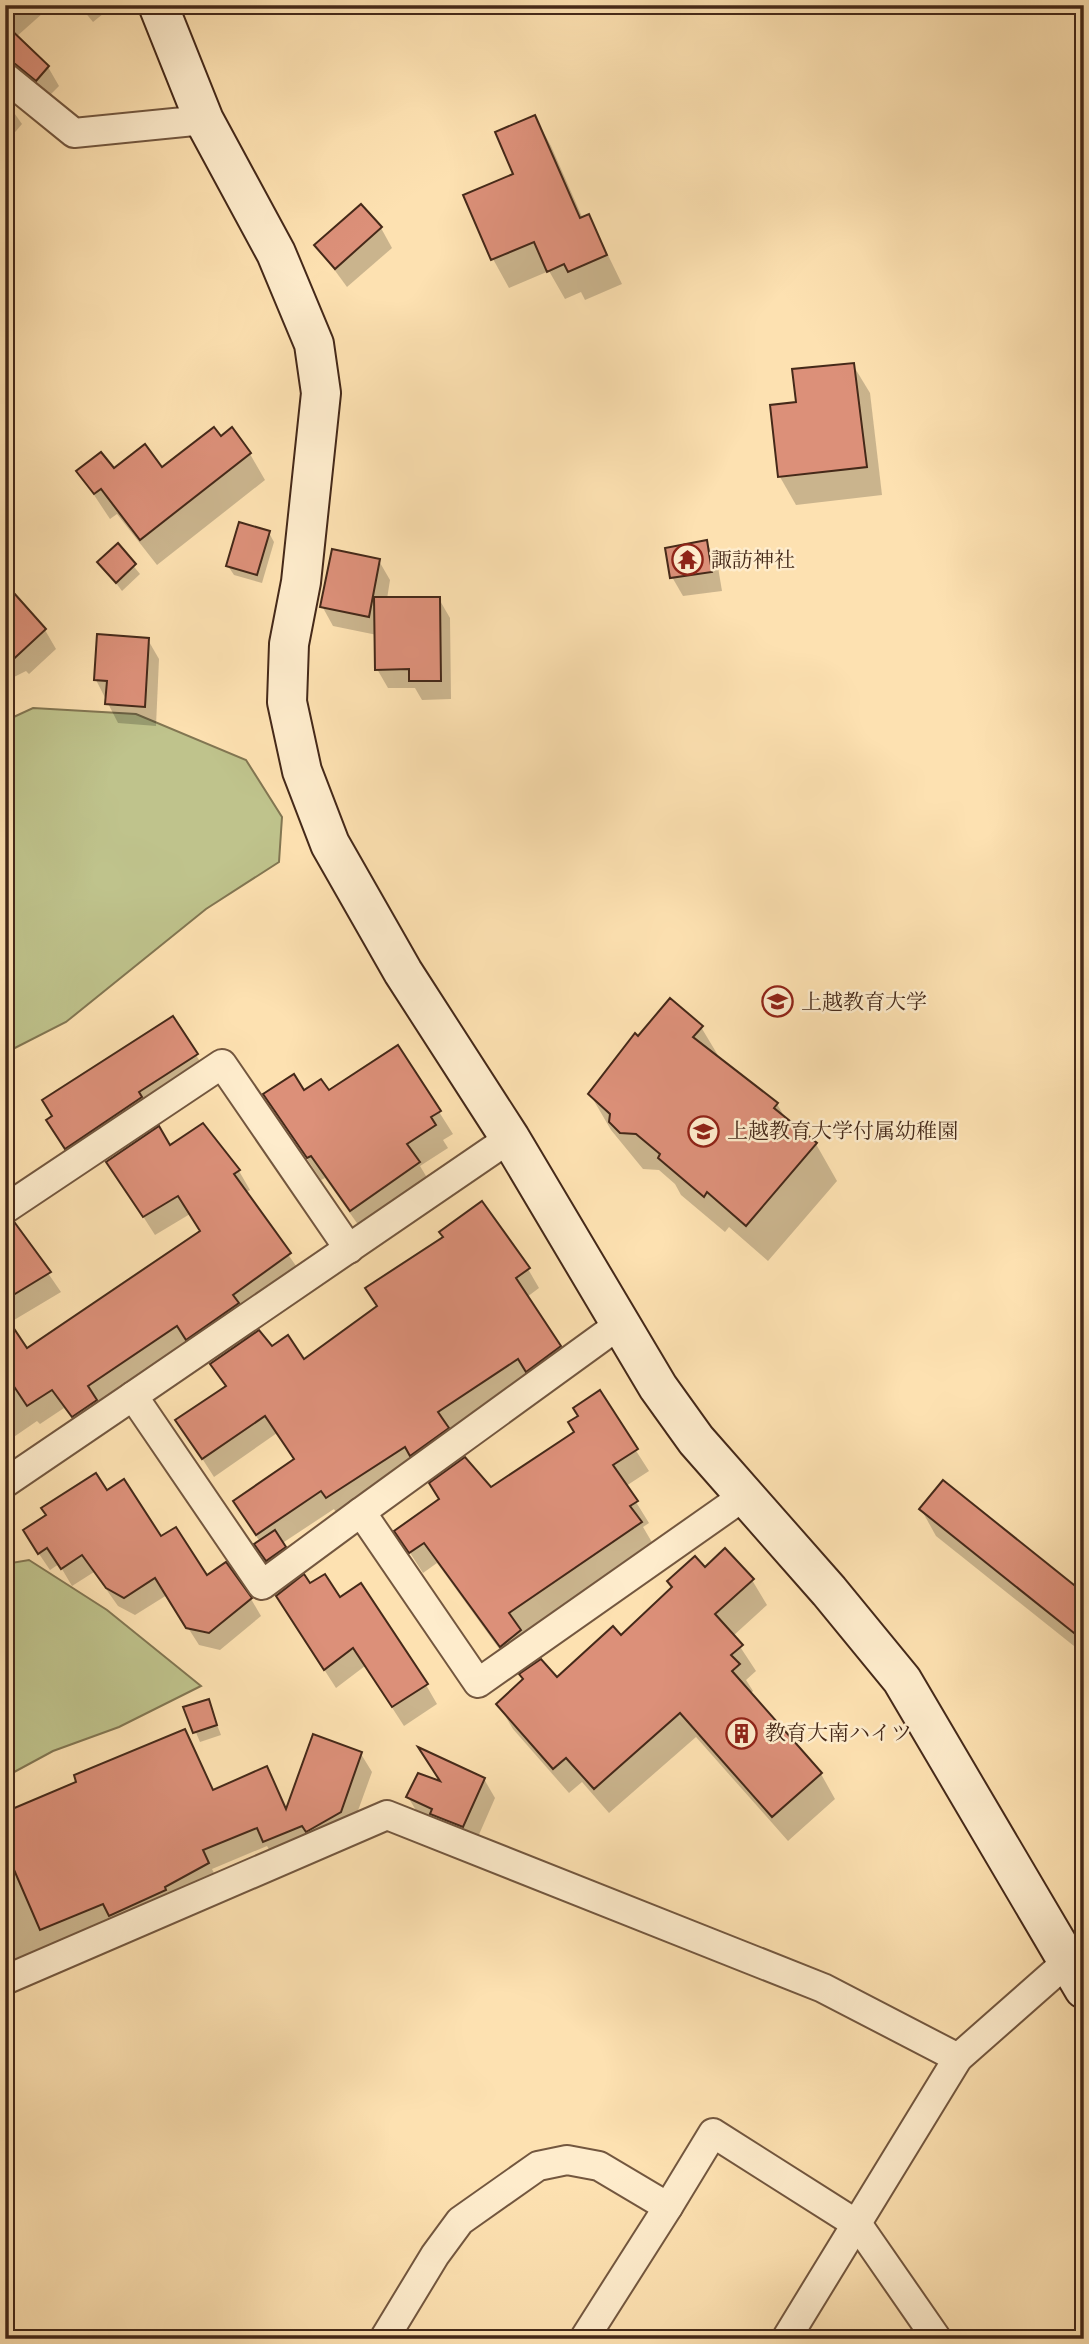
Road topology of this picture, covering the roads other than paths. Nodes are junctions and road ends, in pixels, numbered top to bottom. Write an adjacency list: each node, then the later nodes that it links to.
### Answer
1 (158, 5): 3 (street)
2 (5, 77): 3 (street)
3 (204, 120): 4 (street)
4 (510, 1139): 6 (street); 7 (street)
5 (5, 1209): 6 (street)
6 (349, 1249): 8 (street)
7 (620, 1324): 10 (street); 11 (street)
8 (133, 1396): 9 (street); 11 (street)
9 (5, 1483)
10 (744, 1496): 11 (street); 12 (street)
11 (361, 1512)
12 (1076, 1975): 14 (street)
13 (5, 1980): 14 (street)
14 (958, 2058): 16 (street)
15 (668, 2207): 16 (street); 17 (street); 18 (street)
16 (858, 2225): 19 (street); 20 (street)
17 (384, 2339)
18 (584, 2339)
19 (786, 2339)
20 (937, 2339)

